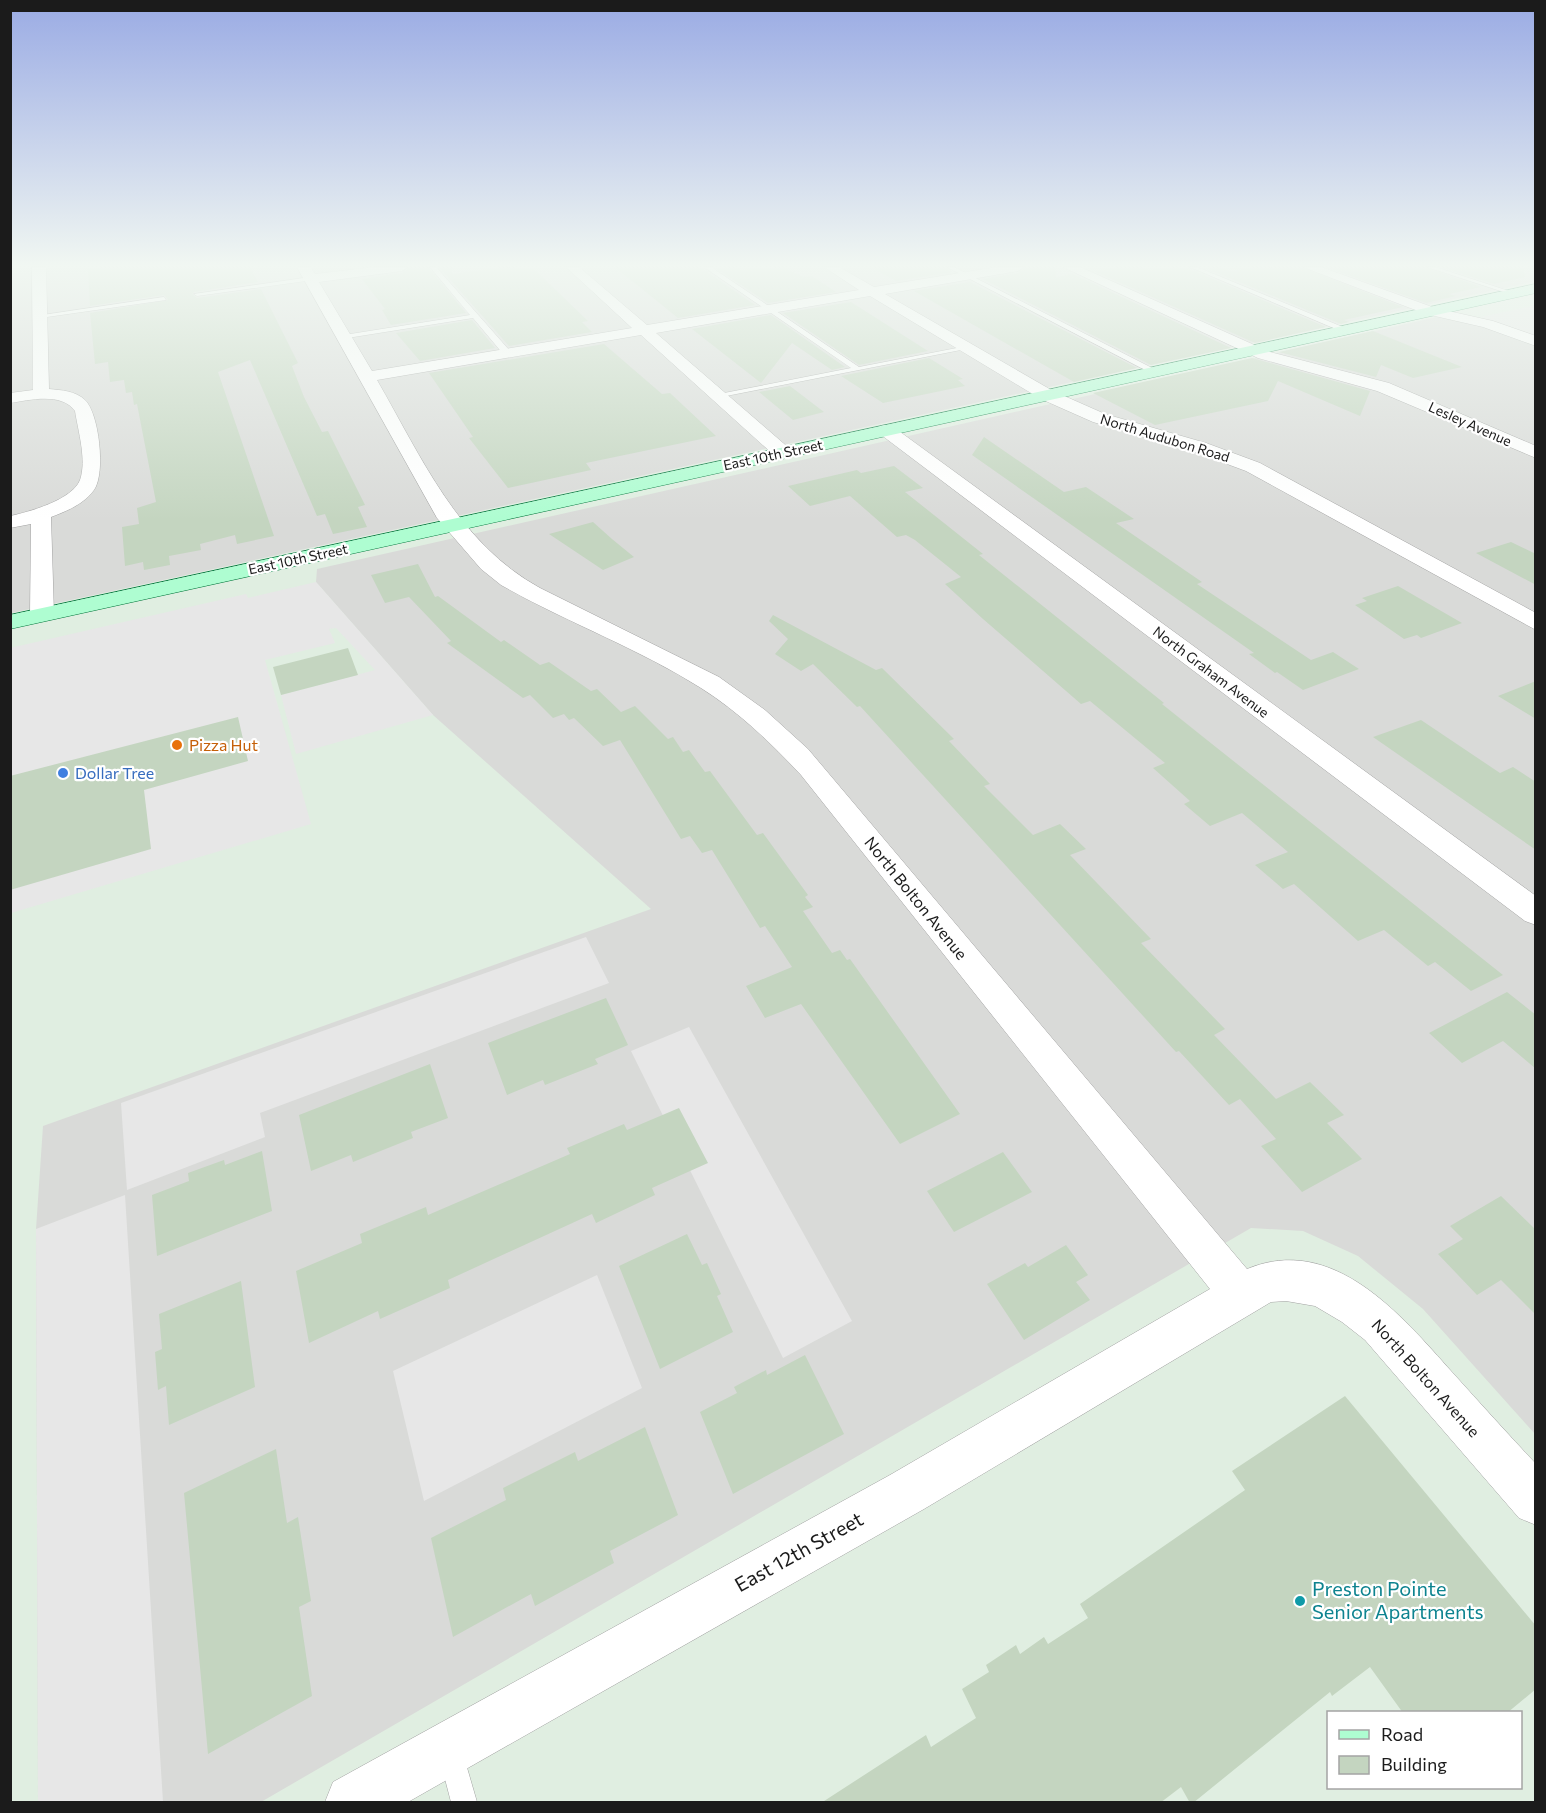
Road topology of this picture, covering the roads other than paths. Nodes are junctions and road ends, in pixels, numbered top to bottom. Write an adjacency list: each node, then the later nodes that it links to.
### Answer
1 (41, 352): 16 (street)
2 (353, 352): 15 (street, North Bolton Avenue)
3 (505, 352): 12 (lane)
4 (521, 352): 12 (street)
5 (669, 352): 18 (street)
6 (830, 352): 13 (lane)
7 (948, 352): 13 (lane)
8 (973, 352): 17 (street, North Audubon Road)
9 (1116, 352): 14 (lane)
10 (1245, 352): 14 (main road, East 10th Street)
11 (1256, 352): 22 (street, Lesley Avenue)
12 (507, 354): 15 (street)
13 (856, 369): 18 (lane)
14 (1154, 371): 17 (main road, East 10th Street)
15 (368, 377): 25 (street, North Bolton Avenue)
16 (42, 393): 19 (street); 23 (street)
17 (1047, 395): 20 (main road, East 10th Street); 28 (street, North Audubon Road)
18 (719, 396): 21 (street)
19 (10, 398)
20 (886, 430): 21 (main road, East 10th Street); 29 (street, North Graham Avenue)
21 (783, 453): 25 (main road, East 10th Street)
22 (1536, 453)
23 (41, 514): 24 (street); 26 (street)
24 (10, 522)
25 (453, 525): 26 (main road, East 10th Street); 30 (street, North Bolton Avenue)
26 (42, 615): 27 (main road, East 10th Street)
27 (10, 622)
28 (1536, 622)
29 (1536, 913)
30 (1241, 1295): 31 (street, North Bolton Avenue); 32 (street, East 12th Street)
31 (1536, 1501)
32 (450, 1747): 33 (street, East 12th Street); 34 (lane)
33 (353, 1803)
34 (464, 1803)

